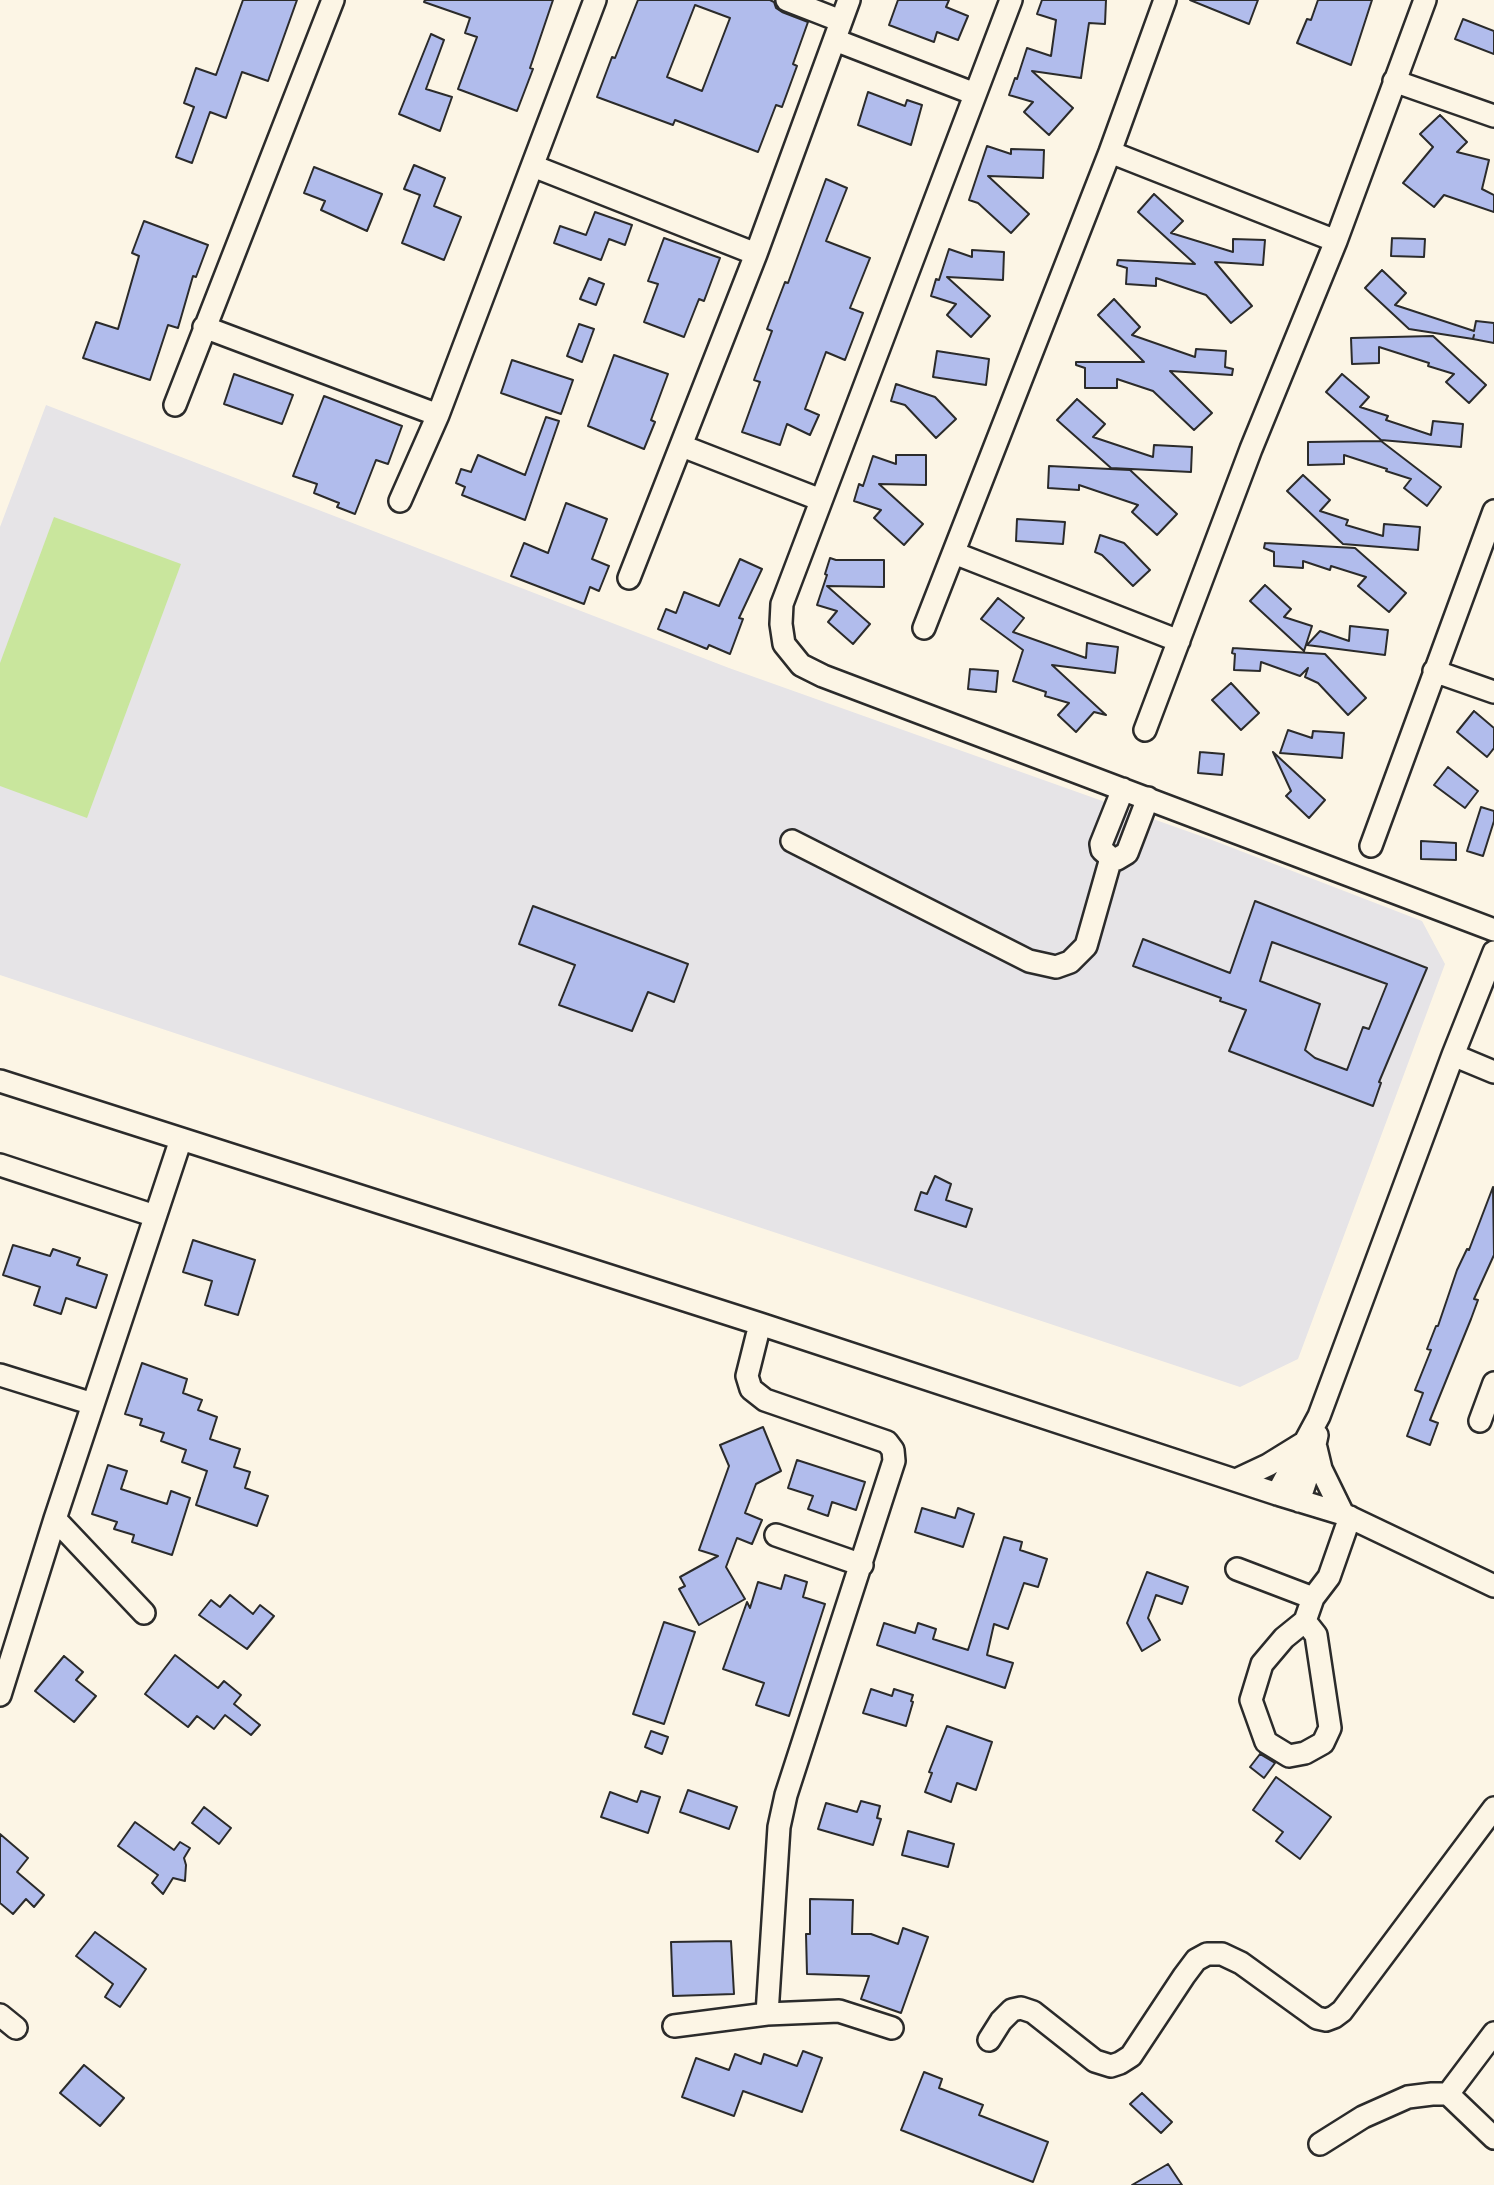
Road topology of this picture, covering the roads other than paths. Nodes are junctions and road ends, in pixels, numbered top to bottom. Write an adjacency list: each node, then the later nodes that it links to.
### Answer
1 (333, 0): 16 (street)
2 (595, 0): 13 (street)
3 (788, 0): 8 (street)
4 (849, 0): 8 (street)
5 (1011, 0): 10 (street)
6 (1165, 0): 12 (street)
7 (1425, 0): 9 (street)
8 (838, 31): 10 (street); 15 (street)
9 (1394, 80): 11 (street); 14 (street)
10 (975, 94): 20 (street)
11 (1494, 116)
12 (1110, 152): 14 (street); 23 (street)
13 (533, 166): 15 (street); 18 (street)
14 (1336, 241): 26 (street)
15 (756, 254): 19 (street)
16 (204, 327): 17 (street); 18 (street)
17 (175, 405)
18 (438, 415): 21 (street)
19 (681, 446): 20 (street); 24 (street)
20 (821, 500): 30 (street)
21 (400, 501)
22 (1494, 512): 27 (street)
23 (954, 553): 25 (street); 26 (street)
24 (629, 578)
25 (924, 628)
26 (1179, 641): 29 (street)
27 (1434, 671): 28 (street); 33 (street)
28 (1494, 692)
29 (1145, 730)
30 (1123, 789): 31 (street); 34 (street)
31 (1148, 798): 34 (street); 35 (street)
32 (792, 841): 34 (street)
33 (1371, 846)
34 (1111, 858)
35 (1494, 930)
36 (1494, 952): 37 (street)
37 (1453, 1055): 38 (street); 48 (street)
38 (1494, 1072)
39 (0, 1081): 40 (street)
40 (181, 1139): 42 (street); 43 (street)
41 (0, 1165): 42 (street)
42 (155, 1216): 46 (street)
43 (760, 1324): 49 (street); 55 (street)
44 (0, 1375): 46 (street)
45 (1494, 1383): 47 (street)
46 (93, 1404): 53 (street)
47 (1480, 1421)
48 (1310, 1442): 49 (street); 50 (street); 51 (street); 52 (street)
49 (1236, 1480): 50 (street)
50 (1277, 1494): 51 (street)
51 (1299, 1501): 52 (street)
52 (1347, 1516): 57 (street); 58 (street)
53 (55, 1519): 59 (street); 61 (street)
54 (776, 1535): 55 (street)
55 (862, 1565): 63 (street)
56 (1237, 1569): 58 (street)
57 (1494, 1586)
58 (1313, 1598): 60 (street)
59 (144, 1613)
60 (1305, 1621): 60 (street)
61 (0, 1695)
62 (1494, 1808): 67 (street)
63 (767, 2014): 64 (street); 65 (street)
64 (674, 2026)
65 (892, 2028)
66 (1494, 2033): 68 (street)
67 (989, 2040)
68 (1448, 2094): 69 (street); 70 (street)
69 (1494, 2138)
70 (1320, 2144)

